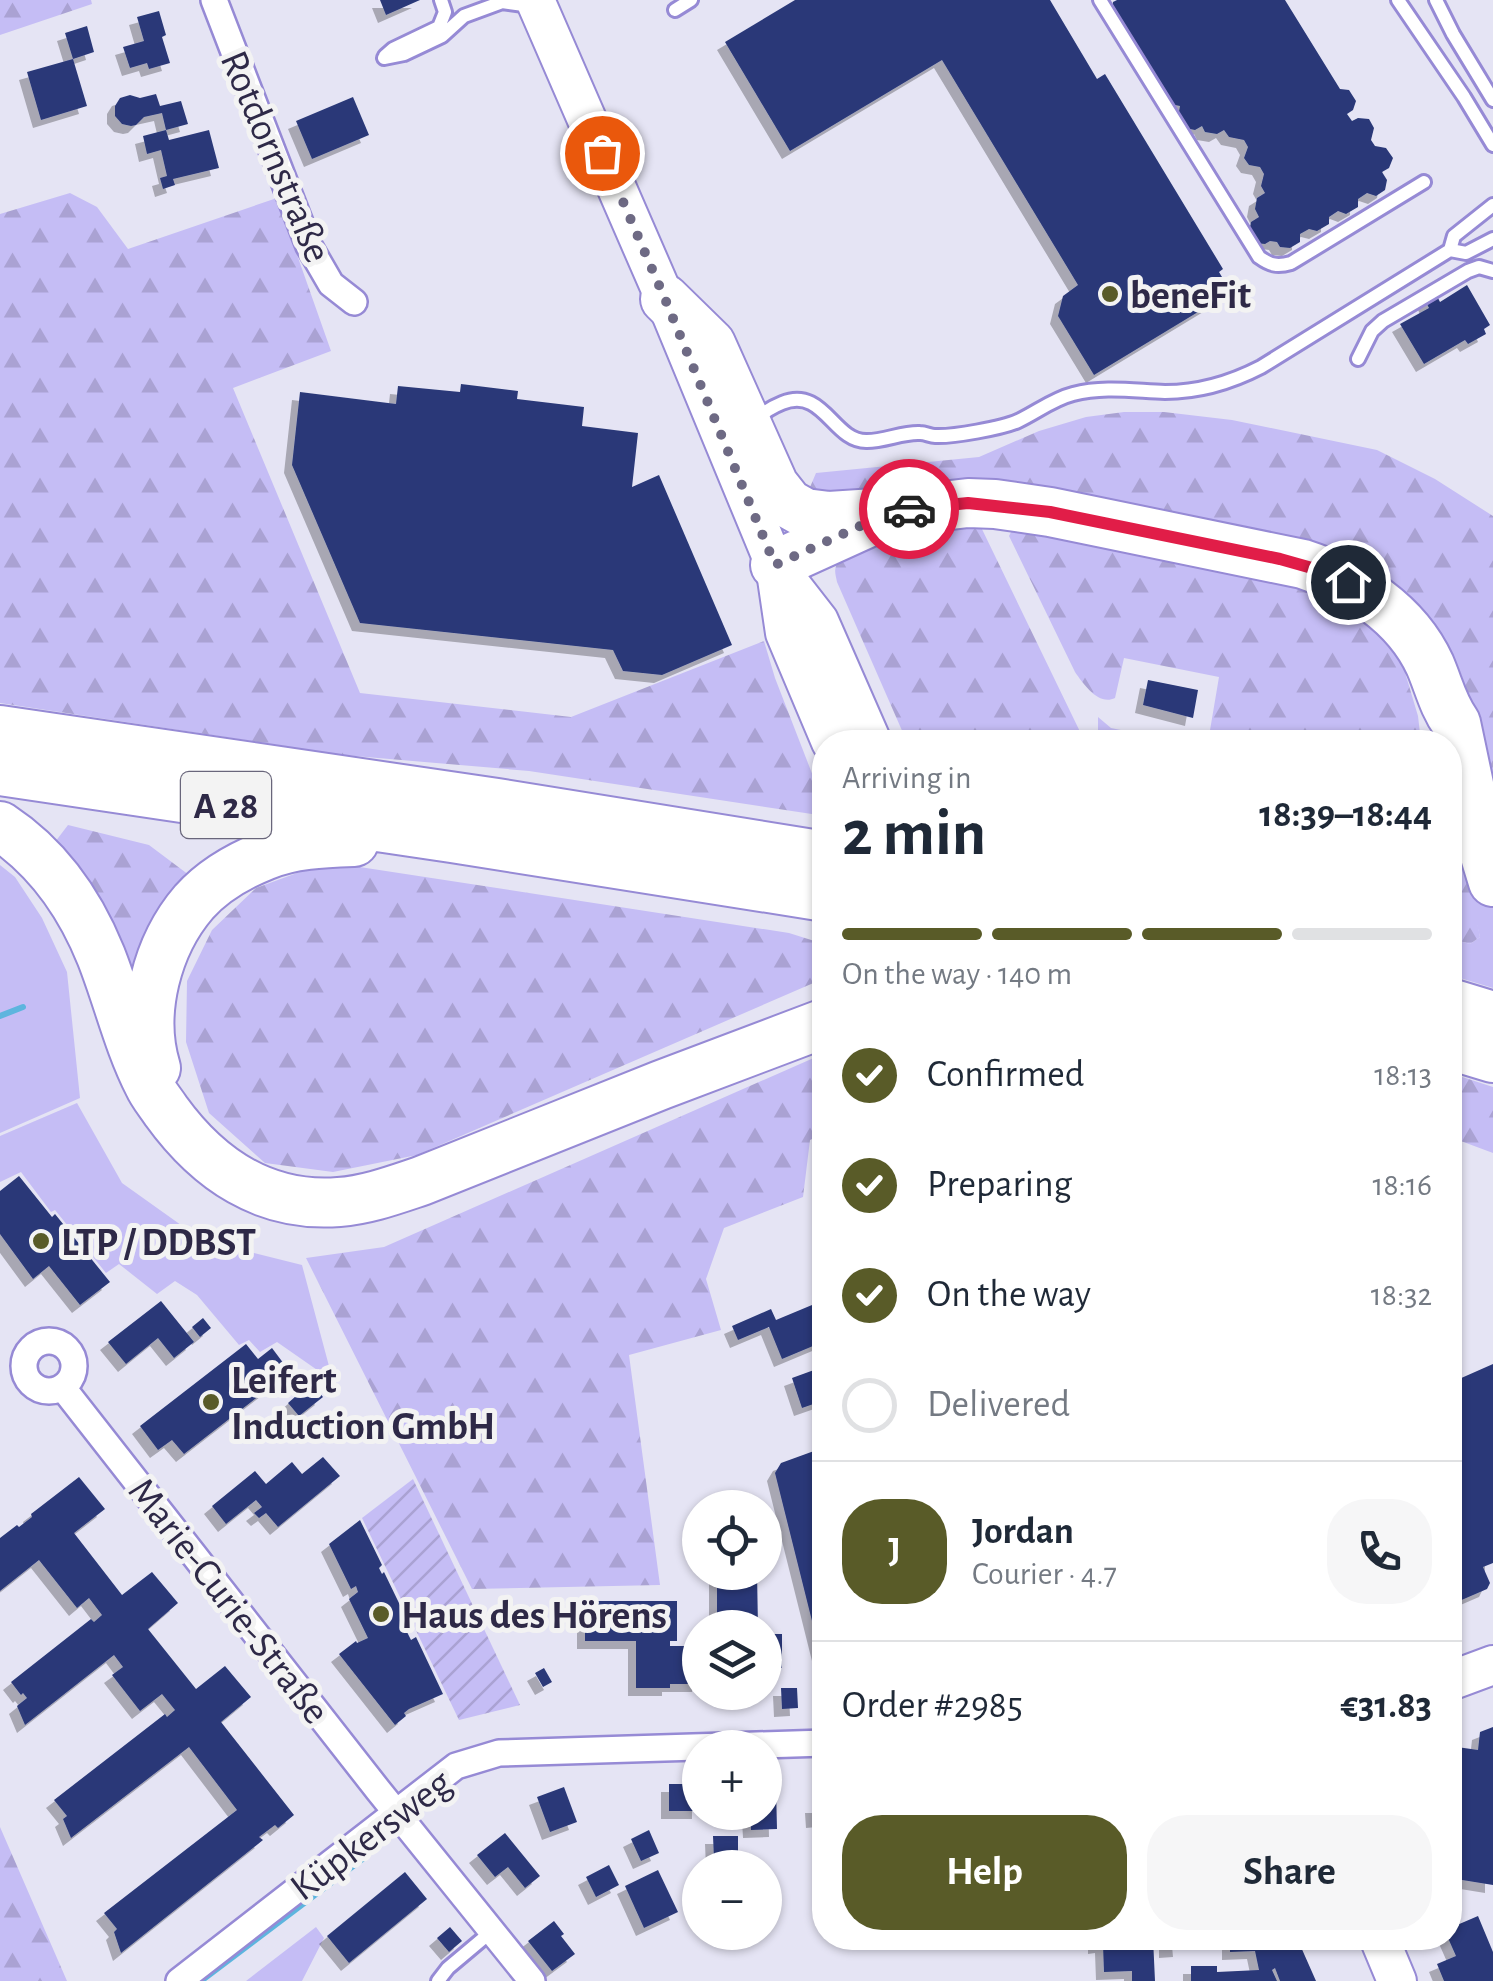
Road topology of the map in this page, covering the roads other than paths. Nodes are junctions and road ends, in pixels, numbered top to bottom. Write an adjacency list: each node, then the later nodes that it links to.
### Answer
1 (214, 0): 17 (street, Rotdornstraße)
2 (441, 0): 7 (lane)
3 (692, 0): 8 (lane)
4 (1100, 0): 11 (lane)
5 (1398, 0): 10 (lane)
6 (1436, 0): 9 (lane)
7 (536, 4): 16 (street)
8 (675, 10)
9 (1493, 100)
10 (1493, 145)
11 (1424, 182)
12 (1493, 205): 14 (lane)
13 (1493, 239): 14 (lane)
14 (1450, 250): 19 (lane)
15 (1493, 271): 18 (lane)
16 (665, 299): 19 (highway); 21 (street)
17 (354, 302)
18 (1358, 359)
19 (774, 410): 20 (highway)
20 (891, 512): 21 (highway); 22 (highway)
21 (775, 565): 24 (street); 25 (street)
22 (1443, 725)
23 (0, 730): 30 (highway, A 28)
24 (826, 730)
25 (867, 730)
26 (1462, 751): 31 (highway)
27 (0, 771): 29 (highway, A 28)
28 (0, 826): 38 (highway)
29 (452, 838): 32 (highway, A 28); 38 (highway)
30 (812, 854)
31 (1493, 882)
32 (812, 895)
33 (1462, 1007): 34 (highway)
34 (1493, 1016)
35 (812, 1028): 38 (highway)
36 (1462, 1049): 37 (highway)
37 (1493, 1058)
38 (180, 1131)
39 (63, 1388): 43 (street, Marie-Curie-Straße)
40 (1493, 1665): 41 (street)
41 (1462, 1677)
42 (812, 1743): 43 (street, Küpkersweg)
43 (396, 1812): 44 (street, Marie-Curie-Straße); 47 (street, Küpkersweg)
44 (492, 1931): 46 (street, Marie-Curie-Straße); 48 (lane)
45 (1384, 1950): 49 (street)
46 (530, 1980)
47 (180, 1981)
48 (438, 1981)
49 (1397, 1981)

